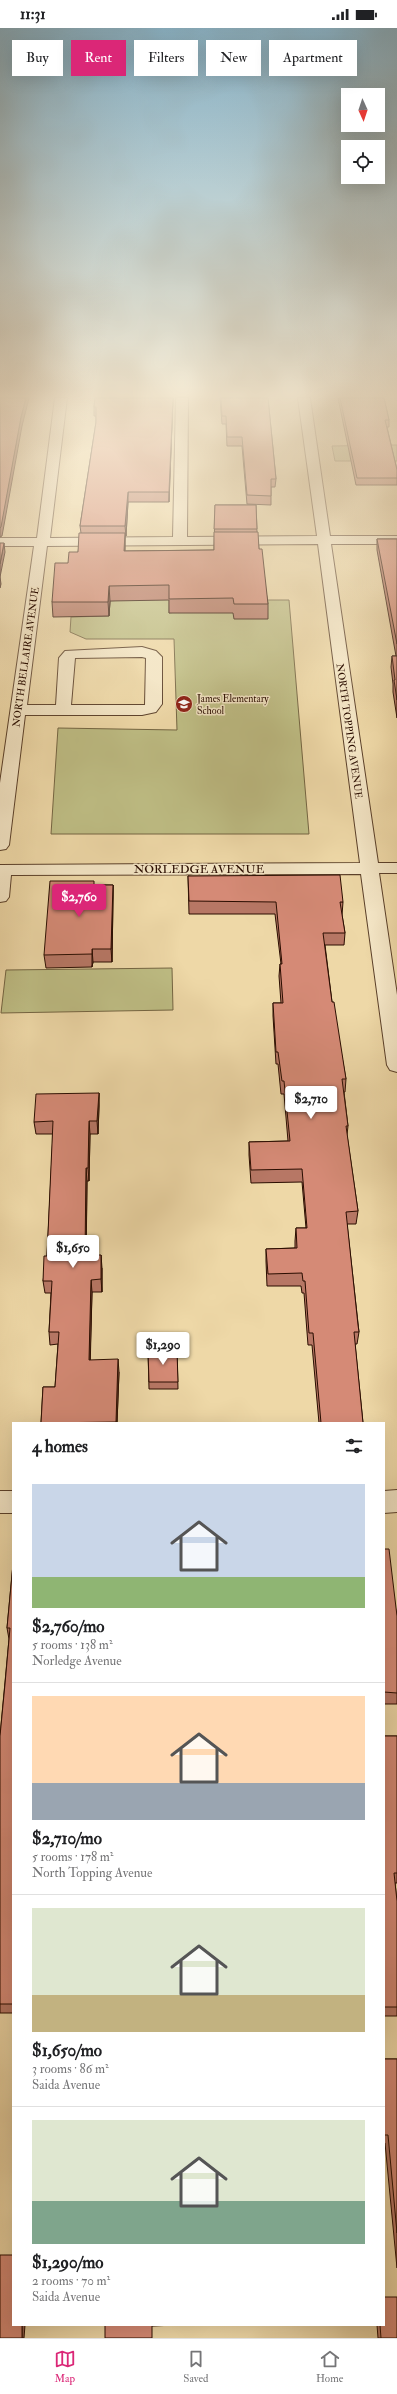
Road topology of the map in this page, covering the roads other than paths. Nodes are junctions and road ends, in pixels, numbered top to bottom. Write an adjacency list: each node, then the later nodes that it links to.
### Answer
1 (47, 506): 6 (street, NORTH BELLAIRE AVENUE)
2 (180, 506): 7 (street)
3 (319, 506): 4 (street, NORTH TOPPING AVENUE)
4 (324, 540): 5 (street); 7 (street); 12 (street, NORTH TOPPING AVENUE)
5 (397, 540)
6 (42, 541): 7 (street); 8 (street); 9 (street, NORTH BELLAIRE AVENUE)
7 (180, 541)
8 (0, 542)
9 (18, 710): 10 (street); 11 (street, NORTH BELLAIRE AVENUE)
10 (63, 710): 10 (street)
11 (0, 845)
12 (369, 868): 13 (street, NORLEDGE AVENUE); 14 (street, NORLEDGE AVENUE); 16 (street, NORTH TOPPING AVENUE)
13 (397, 868)
14 (2, 870): 15 (street)
15 (0, 897)
16 (397, 1065)
17 (0, 1502): 18 (street)
18 (12, 1502)
19 (385, 1502): 20 (street)
20 (397, 1502)

